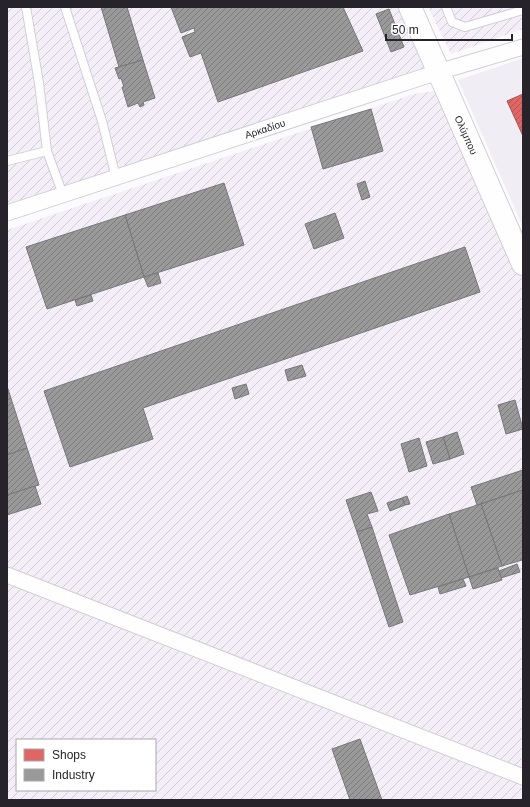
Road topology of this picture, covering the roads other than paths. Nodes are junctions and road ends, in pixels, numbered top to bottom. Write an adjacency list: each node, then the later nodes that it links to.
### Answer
1 (26, 7): 8 (lane)
2 (65, 7): 10 (lane)
3 (410, 7): 7 (main road, Ολύμπου)
4 (446, 7): 5 (lane)
5 (523, 10)
6 (523, 48): 7 (street, Αρκαδίου)
7 (438, 72): 10 (street, Αρκαδίου); 13 (main road, Ολύμπου)
8 (47, 152): 9 (lane); 11 (lane)
9 (7, 161)
10 (116, 178): 11 (street, Αρκαδίου)
11 (63, 195): 12 (street, Αρκαδίου)
12 (7, 213)
13 (523, 264)
14 (7, 575): 15 (street)
15 (523, 777)

